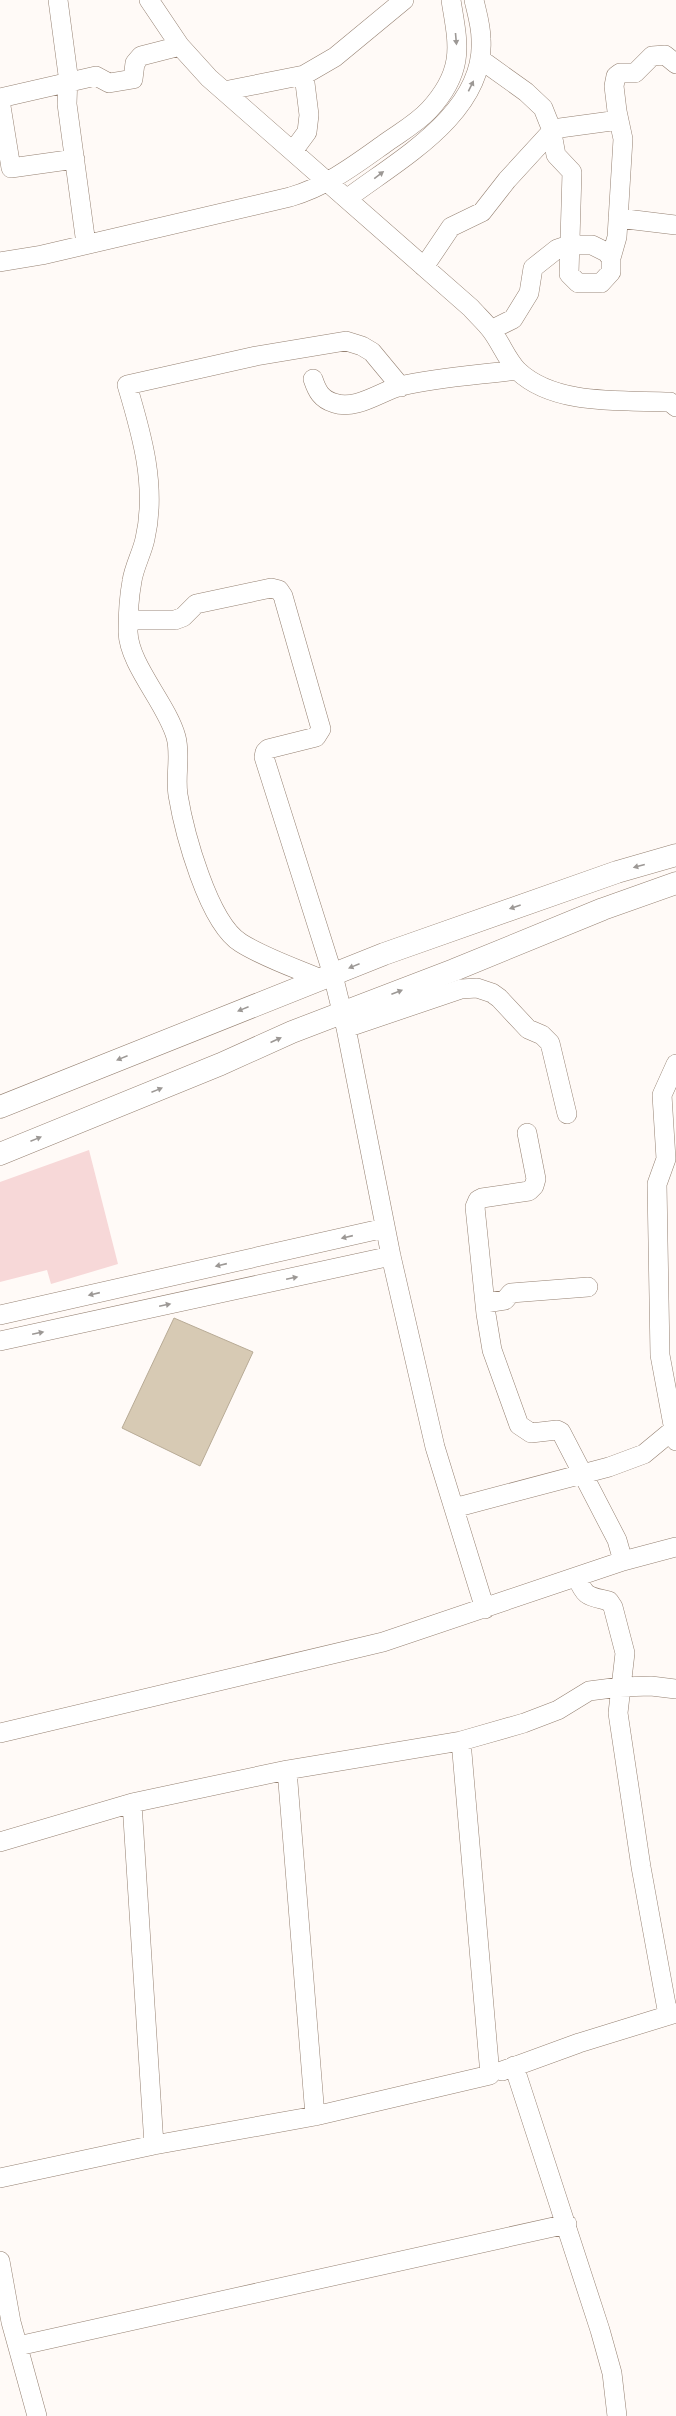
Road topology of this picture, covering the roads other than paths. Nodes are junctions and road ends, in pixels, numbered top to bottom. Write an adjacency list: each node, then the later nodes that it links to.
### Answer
1 (58, 0): 10 (street)
2 (149, 0): 6 (street)
3 (404, 0): 9 (street)
4 (451, 0): 17 (street, one-way to 17)
5 (474, 0): 7 (street)
6 (180, 46): 10 (street); 11 (street)
7 (480, 59): 14 (street); 18 (street, one-way to 7)
8 (676, 64): 13 (street)
9 (304, 75): 11 (street); 15 (street)
10 (69, 83): 12 (street); 16 (street)
11 (224, 91): 15 (street)
12 (0, 99): 16 (street)
13 (619, 120): 14 (street); 19 (street)
14 (551, 132): 22 (street); 25 (street)
15 (293, 151): 17 (street)
16 (75, 159): 21 (street)
17 (328, 182): 18 (street); 21 (street)
18 (348, 198): 25 (street)
19 (618, 218): 20 (street); 23 (street)
20 (676, 225)
21 (86, 244): 24 (street)
22 (569, 245): 23 (street); 23 (street); 26 (street)
23 (612, 258)
24 (0, 262)
25 (424, 267): 26 (street)
26 (491, 330): 27 (street)
27 (517, 370): 29 (street); 30 (street)
28 (313, 379): 29 (street)
29 (400, 387): 31 (street)
30 (676, 406)
31 (129, 620): 34 (street); 34 (street)
32 (676, 855): 34 (street, one-way to 34)
33 (676, 883): 35 (street, one-way to 33)
34 (327, 977): 35 (street); 37 (street, one-way to 37)
35 (344, 1021): 38 (street); 40 (street, one-way to 35); 41 (street)
36 (676, 1064): 47 (street)
37 (0, 1107)
38 (567, 1114)
39 (527, 1133): 44 (street)
40 (0, 1154)
41 (385, 1228): 42 (street); 45 (street, one-way to 45)
42 (391, 1256): 46 (street, one-way to 42); 50 (street)
43 (588, 1287): 44 (street)
44 (485, 1303): 49 (street)
45 (0, 1315)
46 (0, 1341)
47 (671, 1381): 48 (street)
48 (674, 1435): 49 (street)
49 (582, 1473): 50 (street); 52 (street)
50 (454, 1508): 54 (street)
51 (676, 1547): 52 (street)
52 (623, 1561): 53 (street)
53 (577, 1577): 54 (street); 55 (street)
54 (485, 1609): 57 (street)
55 (620, 1687): 56 (street); 58 (street); 62 (street)
56 (676, 1689)
57 (0, 1733)
58 (461, 1741): 59 (street); 64 (street)
59 (287, 1770): 60 (street); 65 (street)
60 (132, 1803): 61 (street); 66 (street)
61 (0, 1842)
62 (672, 2014): 63 (street)
63 (514, 2066): 64 (street); 68 (street)
64 (490, 2075): 65 (street)
65 (315, 2116): 66 (street)
66 (154, 2145): 67 (street)
67 (0, 2178)
68 (567, 2224): 70 (street); 72 (street)
69 (0, 2261): 70 (street)
70 (18, 2346): 71 (street)
71 (37, 2416)
72 (617, 2416)

